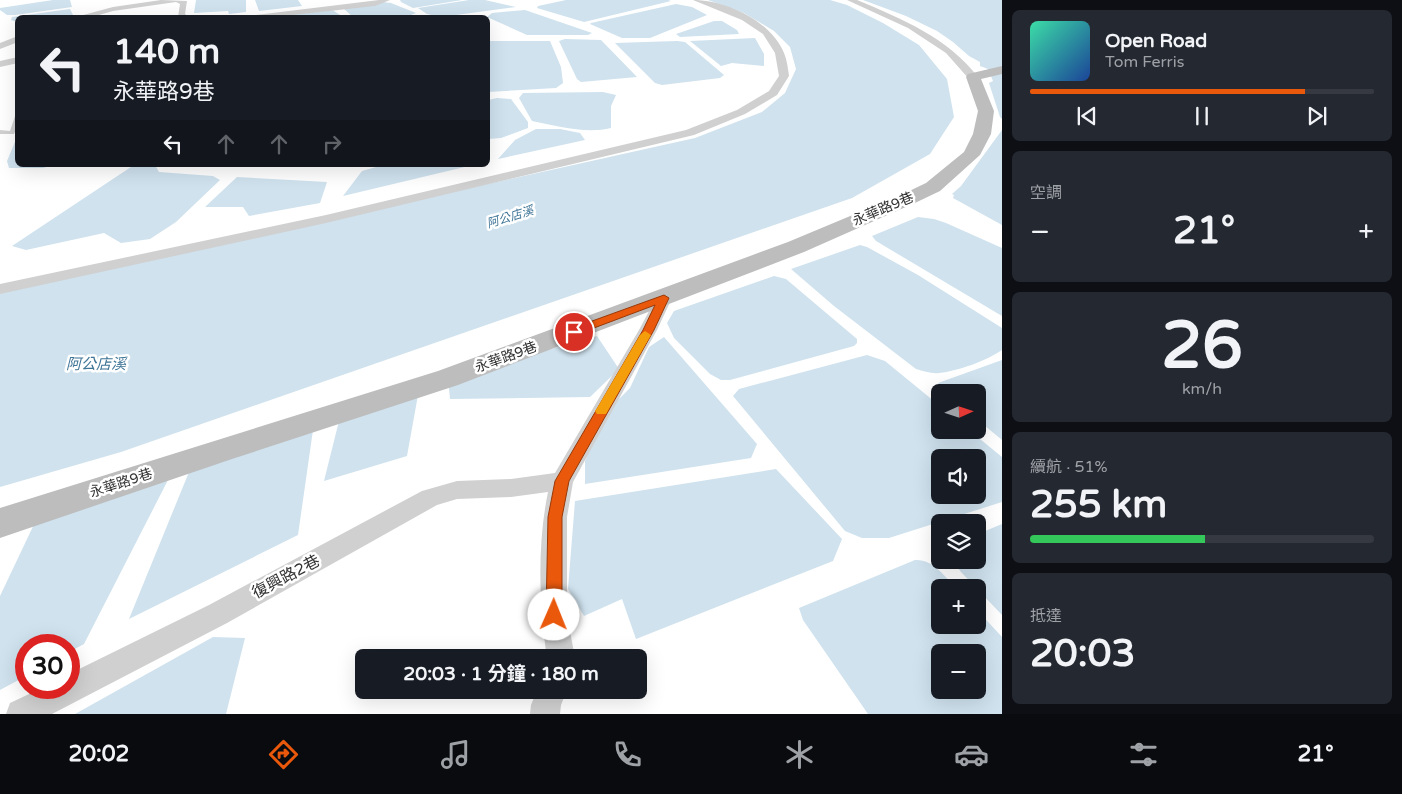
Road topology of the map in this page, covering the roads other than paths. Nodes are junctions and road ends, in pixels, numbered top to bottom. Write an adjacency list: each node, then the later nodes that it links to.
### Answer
1 (178, 0): 5 (street); 6 (street)
2 (386, 0): 7 (street)
3 (697, 0): 16 (street)
4 (851, 0): 13 (street, 永華路9巷)
5 (88, 15)
6 (181, 15)
7 (266, 15)
8 (15, 40): 9 (street)
9 (0, 46)
10 (15, 61): 11 (street)
11 (0, 64)
12 (1002, 70): 13 (street)
13 (973, 77): 17 (street, 永華路9巷)
14 (15, 124): 15 (lane)
15 (0, 132)
16 (0, 289)
17 (664, 298): 18 (street); 19 (street, 永華路9巷)
18 (562, 481): 20 (street); 22 (street, 復興路2巷)
19 (0, 523)
20 (560, 649)
21 (548, 699): 23 (street)
22 (21, 714)
23 (545, 714)

